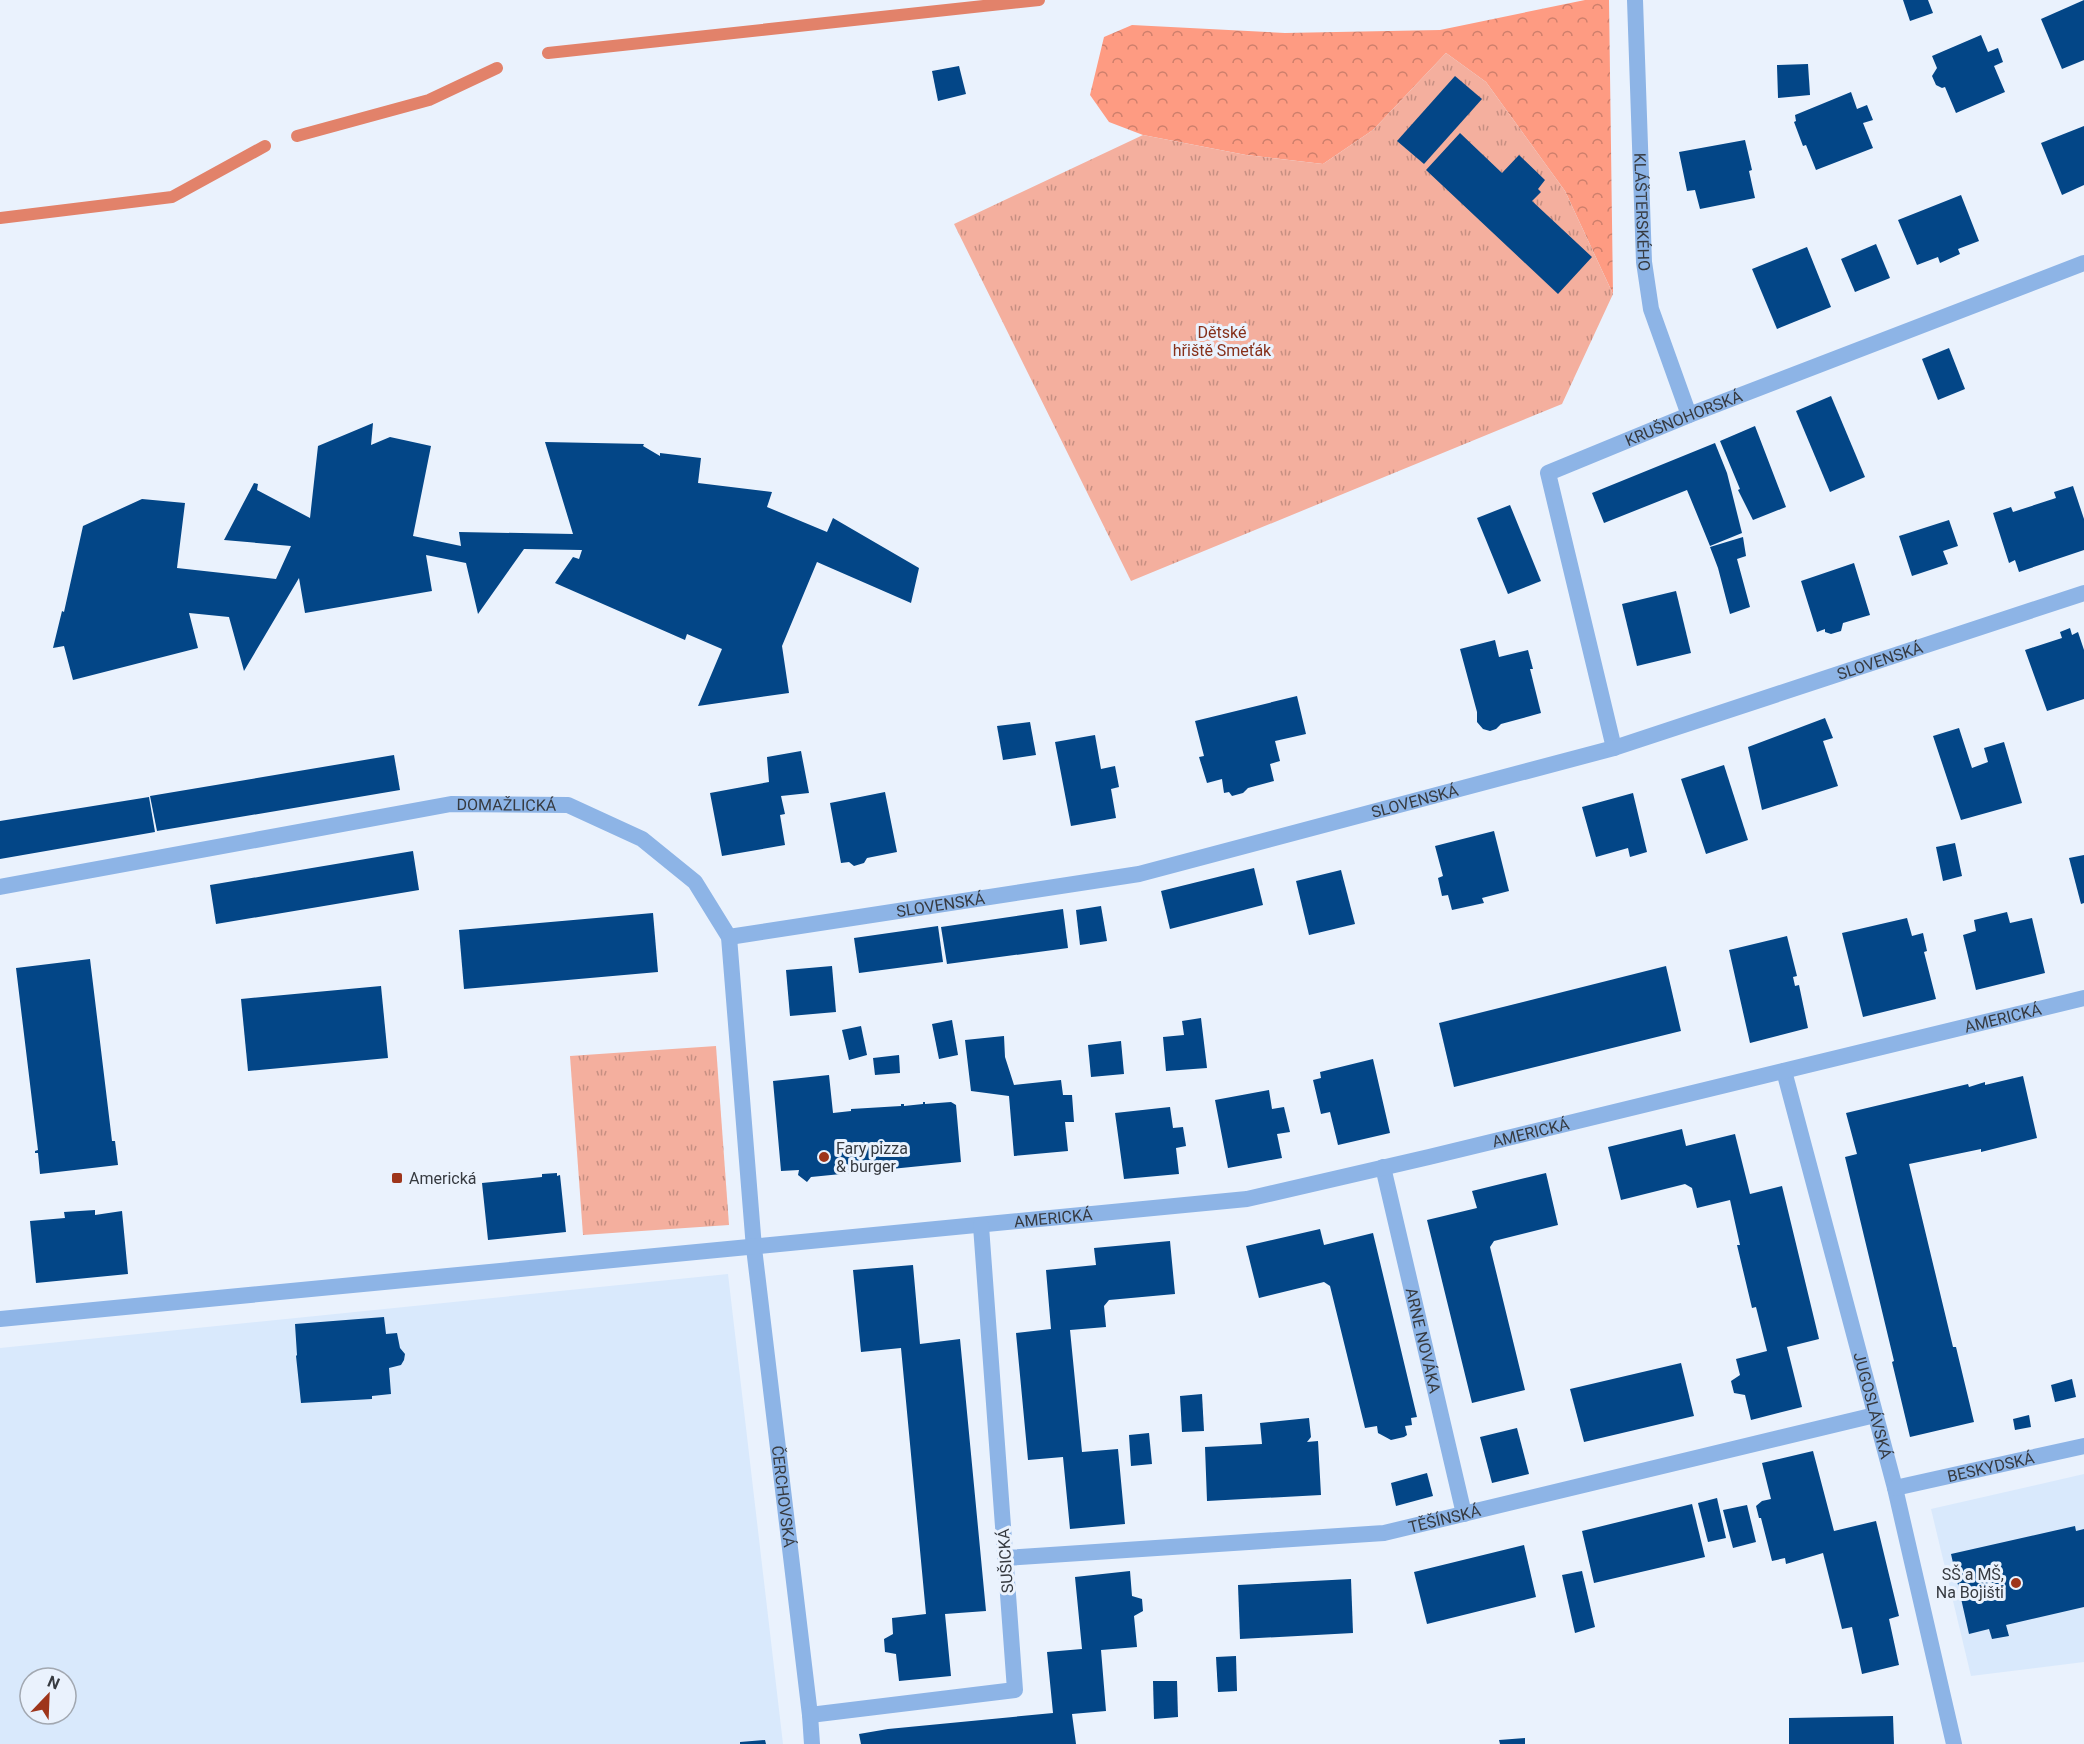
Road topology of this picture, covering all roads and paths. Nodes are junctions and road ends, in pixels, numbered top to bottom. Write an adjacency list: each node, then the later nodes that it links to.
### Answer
1 (1635, 0): 3 (street, KLÁŠTERSKÉHO)
2 (2084, 262): 3 (street, KRUŠNOHORSKÁ)
3 (1689, 415): 5 (street, KRUŠNOHORSKÁ)
4 (2084, 593): 5 (street, SLOVENSKÁ)
5 (1614, 748): 7 (street, SLOVENSKÁ)
6 (0, 887): 7 (street, DOMAŽLICKÁ)
7 (729, 937): 12 (street, DOMAŽLICKÁ)
8 (2084, 998): 9 (street, AMERICKÁ)
9 (1785, 1071): 10 (street, AMERICKÁ); 14 (street, JUGOSLÁVSKÁ)
10 (1383, 1167): 11 (street, AMERICKÁ); 17 (street, ARNE NOVÁKA)
11 (981, 1226): 12 (street, AMERICKÁ); 18 (street, SUŠICKÁ)
12 (754, 1248): 13 (street, AMERICKÁ); 19 (street, ČERCHOVSKÁ)
13 (0, 1319)
14 (1875, 1414): 16 (street, JUGOSLÁVSKÁ); 17 (street, TĚŠÍNSKÁ)
15 (2084, 1446): 16 (street, BESKYDSKÁ)
16 (1895, 1488): 21 (street, JUGOSLÁVSKÁ)
17 (1464, 1514): 18 (street, TĚŠÍNSKÁ)
18 (1005, 1558): 19 (street, SUŠICKÁ)
19 (810, 1715): 20 (street, ČERCHOVSKÁ)
20 (812, 1744)
21 (1954, 1744)

